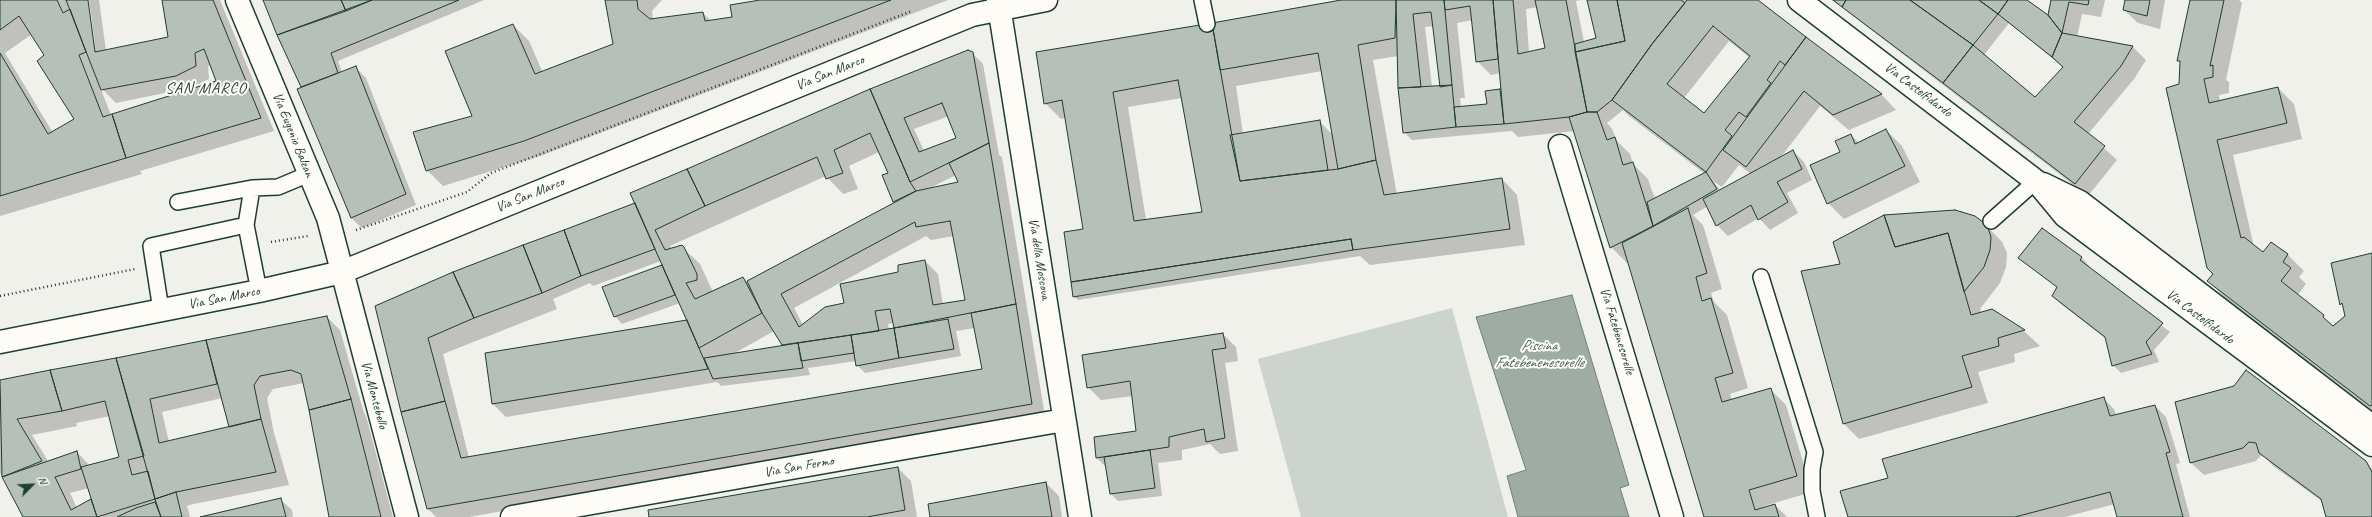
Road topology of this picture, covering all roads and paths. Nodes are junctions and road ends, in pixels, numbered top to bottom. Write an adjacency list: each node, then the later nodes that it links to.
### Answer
1 (237, 0): 9 (street, Via Eugenio Balzan)
2 (1046, 0): 5 (street, Via San Marco)
3 (1202, 0): 7 (lane)
4 (1799, 0): 10 (street, Via Castelfidardo)
5 (999, 4): 16 (street, Via San Marco); 21 (street, Via della Moscova)
6 (918, 9): 15 (path)
7 (1206, 24)
8 (1560, 146): 28 (street, Via Fatebenesorelle)
9 (309, 174): 11 (lane); 16 (street, Via Eugenio Balzan)
10 (2036, 181): 13 (lane); 22 (street, Via Castelfidardo); 23 (street, Via Castelfidardo)
11 (252, 188): 12 (lane); 14 (lane)
12 (178, 202)
13 (1990, 221)
14 (246, 225): 18 (lane); 19 (lane)
15 (356, 230)
16 (342, 272): 18 (street, Via San Marco); 25 (street, Via Montebello)
17 (1761, 277): 29 (lane)
18 (259, 291): 19 (street, Via San Marco)
19 (161, 310): 20 (street, Via San Marco)
20 (0, 342)
21 (1064, 420): 24 (street, Via San Fermo); 27 (street, Via della Moscova)
22 (2372, 426)
23 (2372, 445)
24 (534, 515): 26 (street, Via San Fermo)
25 (407, 517)
26 (512, 517)
27 (1080, 517)
28 (1672, 517)
29 (1818, 517)

